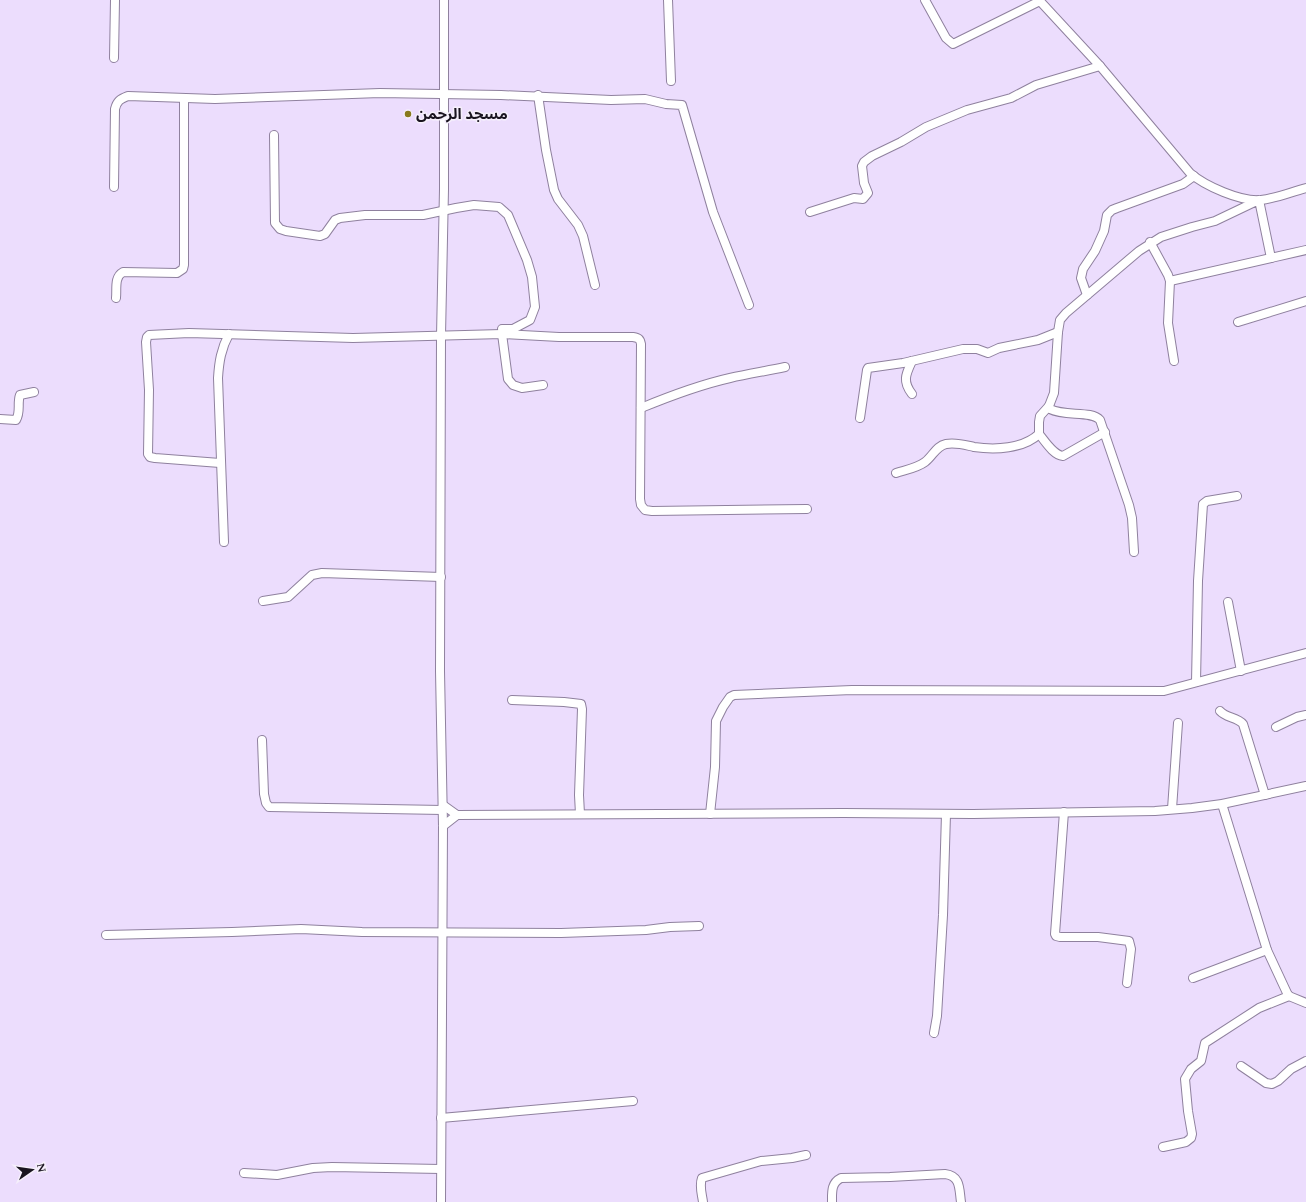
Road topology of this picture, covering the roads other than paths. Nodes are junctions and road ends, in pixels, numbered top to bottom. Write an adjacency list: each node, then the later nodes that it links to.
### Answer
1 (116, 0): 6 (street)
2 (444, 0): 9 (street)
3 (668, 0): 8 (street)
4 (925, 0): 5 (street)
5 (1039, 0): 7 (street)
6 (114, 58)
7 (1100, 66): 13 (street); 18 (street)
8 (671, 81)
9 (444, 95): 10 (street); 11 (street); 17 (street)
10 (538, 95): 23 (street); 27 (street)
11 (184, 99): 14 (street); 25 (street)
12 (274, 135): 17 (street)
13 (1194, 176): 16 (street); 24 (street)
14 (114, 187)
15 (1306, 188): 16 (street)
16 (1259, 200): 19 (street); 21 (street)
17 (444, 211): 31 (street); 31 (street)
18 (810, 212)
19 (1150, 242): 22 (street); 24 (street)
20 (1306, 250): 21 (street)
21 (1271, 258): 22 (street)
22 (1170, 281): 34 (street)
23 (594, 285)
24 (1087, 294): 29 (street)
25 (116, 298)
26 (1306, 301): 28 (street)
27 (749, 305)
28 (1238, 322)
29 (1058, 332): 33 (street); 39 (street)
30 (229, 334): 31 (street); 45 (street); 45 (street)
31 (441, 334): 32 (street); 51 (street)
32 (502, 334): 36 (street); 40 (street)
33 (912, 361): 38 (street); 41 (street)
34 (1174, 361)
35 (785, 367): 40 (street)
36 (544, 385)
37 (34, 392): 42 (street)
38 (912, 394)
39 (1049, 406): 43 (street); 44 (street)
40 (641, 408): 48 (street)
41 (860, 418)
42 (0, 419)
43 (1105, 432): 44 (street); 50 (street)
44 (1039, 434): 46 (street)
45 (220, 464): 49 (street)
46 (896, 473)
47 (1237, 496): 56 (street)
48 (807, 509)
49 (224, 542)
50 (1134, 552)
51 (441, 578): 52 (street); 66 (street)
52 (263, 601)
53 (1228, 602): 55 (street)
54 (1306, 653): 55 (street)
55 (1241, 671): 56 (street)
56 (1196, 682): 70 (street)
57 (512, 700): 69 (street)
58 (1220, 712): 64 (street)
59 (1306, 715): 61 (street)
60 (1178, 723): 67 (street)
61 (1276, 727)
62 (262, 740): 66 (street)
63 (1306, 786): 64 (street)
64 (1264, 796): 65 (street)
65 (1222, 804): 67 (street); 77 (street)
66 (443, 807): 72 (street); 73 (street)
67 (1172, 809): 68 (street)
68 (1064, 812): 71 (street); 79 (street)
69 (580, 814): 70 (street); 72 (street)
70 (710, 814): 71 (street)
71 (946, 814): 82 (street)
72 (457, 816): 73 (street)
73 (443, 826): 75 (street)
74 (699, 926): 75 (street)
75 (442, 932): 76 (street); 86 (street)
76 (106, 935)
77 (1267, 950): 78 (street); 80 (street)
78 (1193, 978)
79 (1127, 983)
80 (1289, 996): 81 (street); 87 (street)
81 (1306, 1003)
82 (934, 1033)
83 (1306, 1061): 84 (street)
84 (1241, 1066)
85 (633, 1101): 86 (street)
86 (441, 1118): 89 (street)
87 (1163, 1147)
88 (806, 1155): 92 (street)
89 (441, 1169): 90 (street); 91 (street)
90 (244, 1173)
91 (441, 1202)
92 (703, 1202)
93 (832, 1202): 94 (street)
94 (961, 1202)

